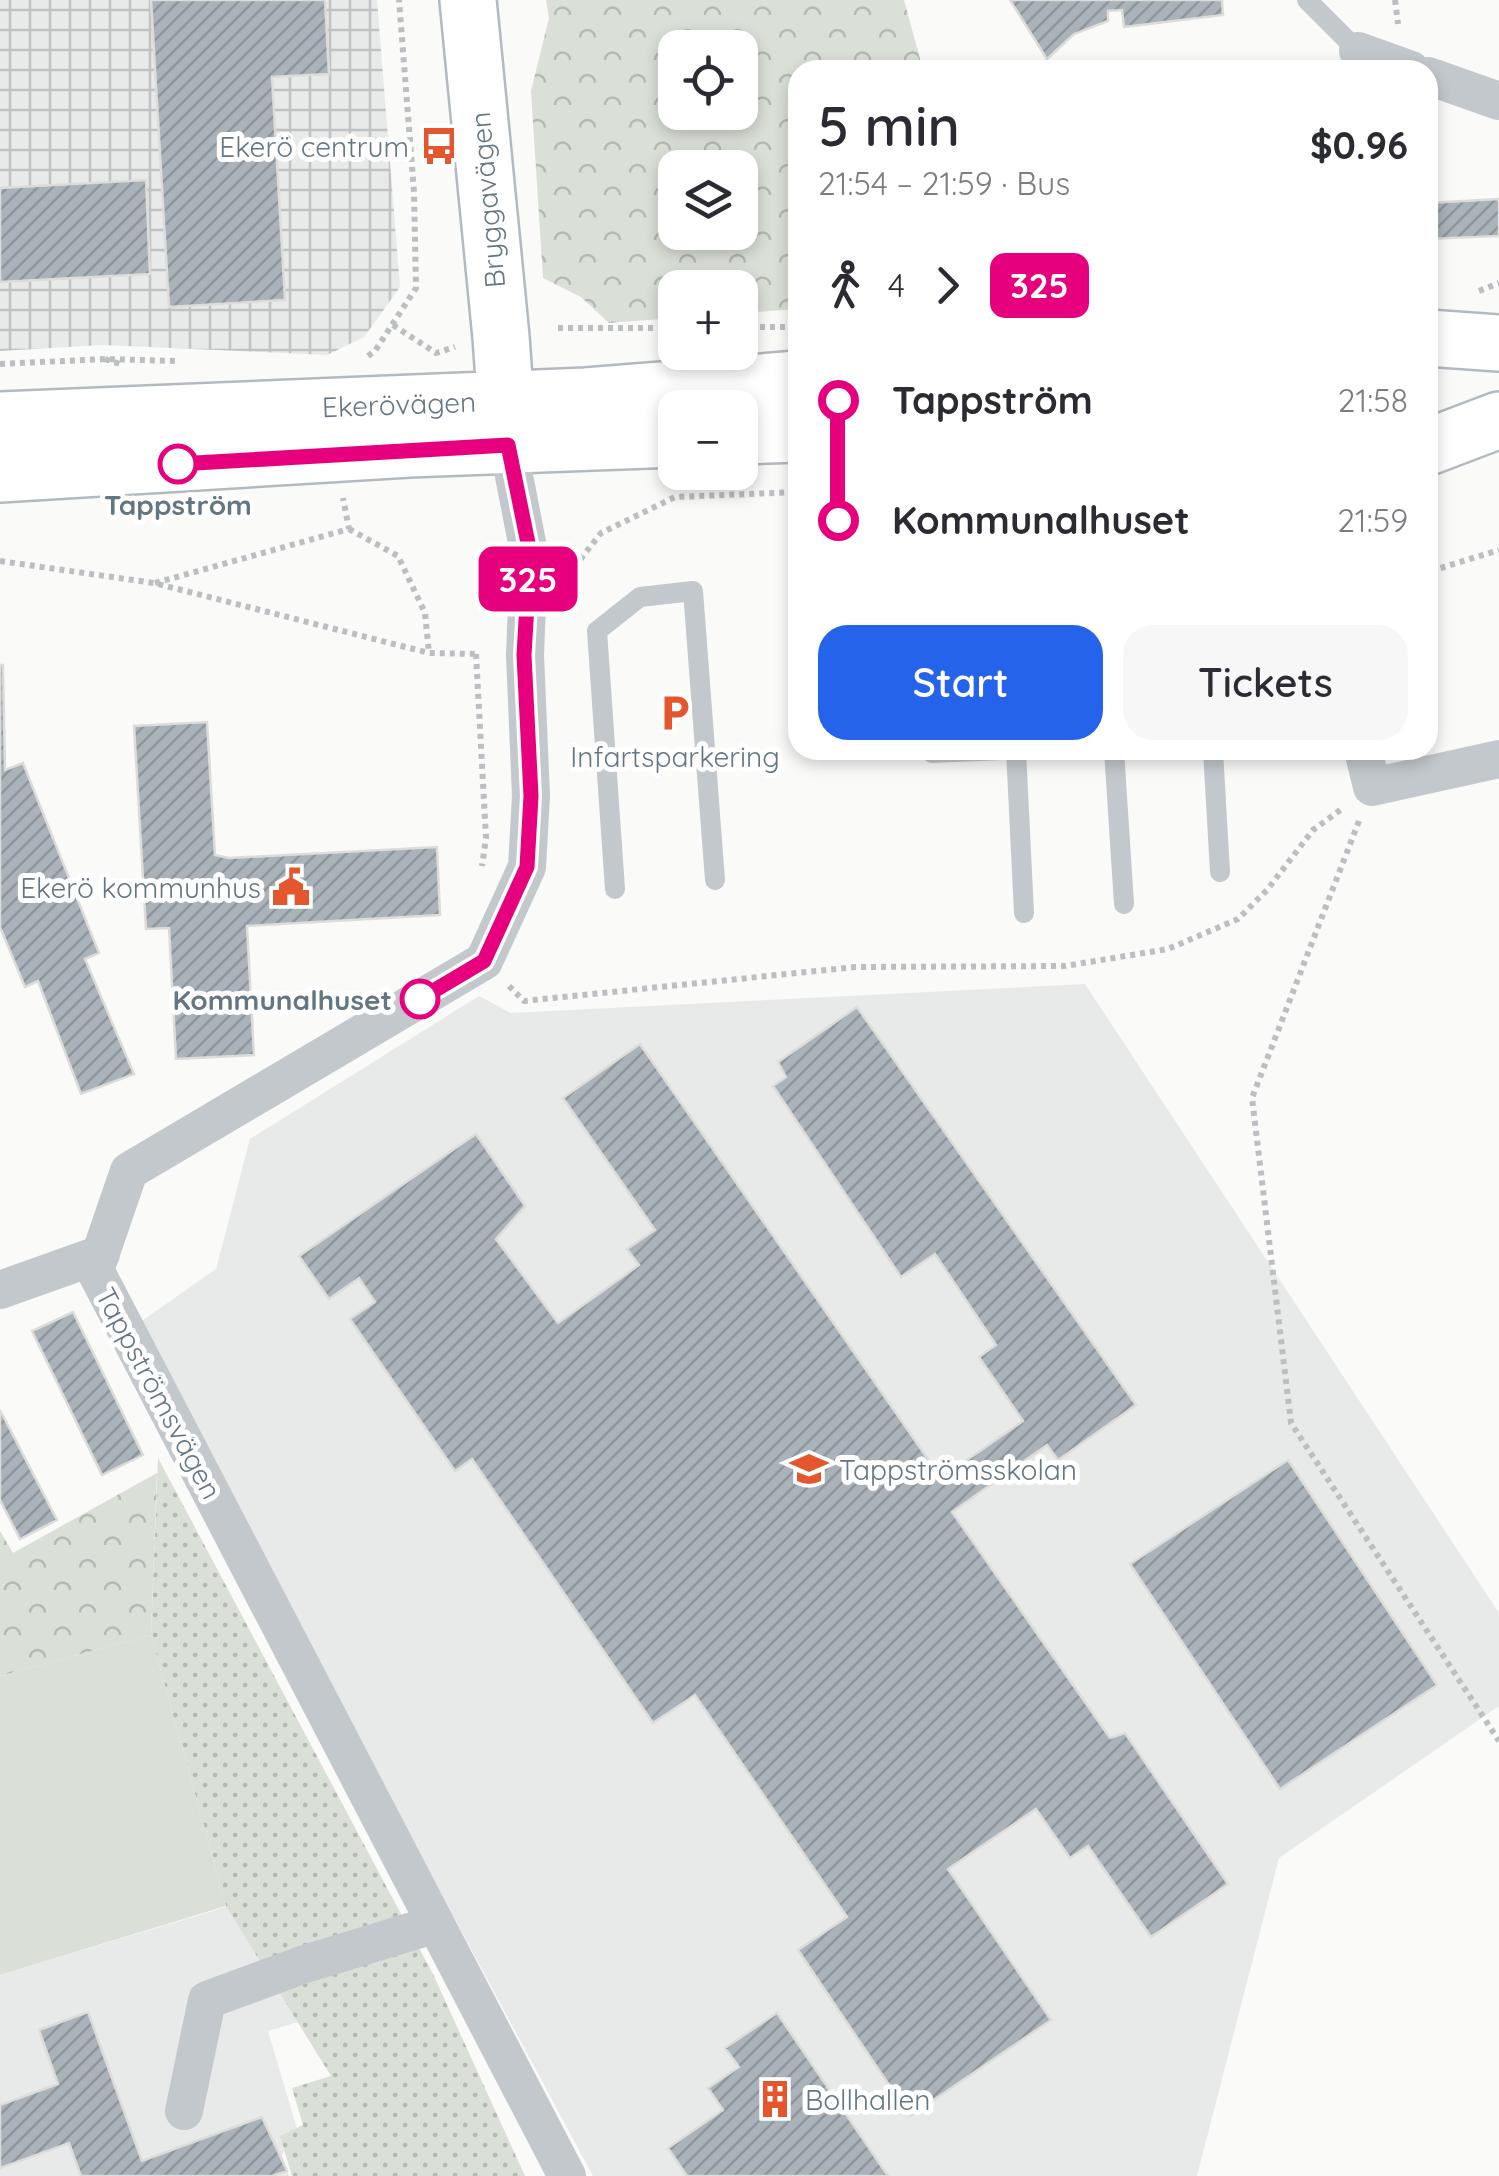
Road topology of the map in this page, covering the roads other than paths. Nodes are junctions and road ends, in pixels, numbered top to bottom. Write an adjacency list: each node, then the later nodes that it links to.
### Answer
1 (468, 0): 12 (main road, Bryggavägen)
2 (1307, 0): 3 (lane)
3 (1358, 52): 4 (street)
4 (1382, 60)
5 (1438, 80): 6 (street)
6 (1499, 101)
7 (1438, 339): 8 (main road)
8 (1499, 343)
9 (788, 380): 12 (main road, Ekerövägen)
10 (0, 420): 12 (main road, Ekerövägen)
11 (1499, 420): 16 (main road)
12 (507, 422): 15 (main road, Ekerövägen); 17 (main road, Ekerövägen); 28 (street, Tappströmsvägen)
13 (788, 434): 14 (main road)
14 (758, 435)
15 (658, 437)
16 (1438, 442)
17 (0, 474)
18 (1499, 759): 22 (street)
19 (1016, 760): 27 (lane)
20 (1115, 760): 26 (lane)
21 (1214, 760): 23 (lane)
22 (1366, 760)
23 (1220, 872)
24 (715, 880): 25 (lane)
25 (615, 889)
26 (1124, 904)
27 (1024, 914)
28 (100, 1254): 29 (street); 30 (street, Tappströmsvägen)
29 (0, 1290)
30 (436, 1924): 31 (street); 32 (street, Tappströmsvägen)
31 (184, 2111)
32 (567, 2176)

